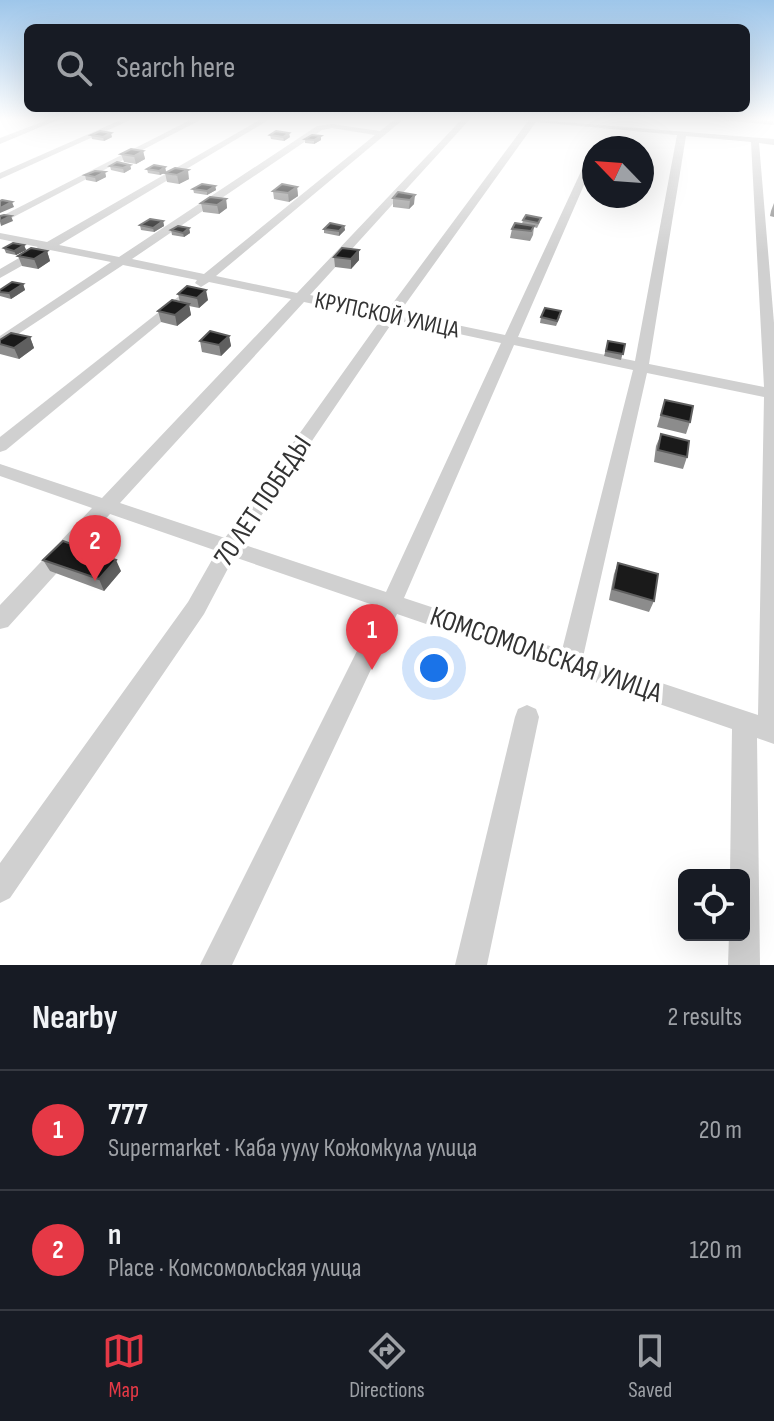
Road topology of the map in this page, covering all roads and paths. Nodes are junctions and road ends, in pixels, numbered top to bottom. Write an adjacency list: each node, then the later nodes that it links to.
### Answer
1 (29, 163): 10 (street)
2 (113, 163): 12 (street)
3 (191, 163): 14 (street)
4 (268, 163): 15 (street)
5 (342, 163): 17 (street)
6 (425, 163): 18 (street)
7 (502, 163): 19 (street, 70 ЛЕТ ПОБЕДЫ)
8 (677, 163): 22 (street)
9 (756, 163): 23 (street)
10 (0, 176)
11 (582, 180): 20 (street)
12 (0, 221)
13 (0, 236): 14 (street, КРУПСКОЙ УЛИЦА)
14 (49, 246): 15 (street, КРУПСКОЙ УЛИЦА); 16 (street)
15 (122, 261): 17 (street, КРУПСКОЙ УЛИЦА); 21 (street)
16 (0, 274)
17 (206, 278): 18 (street, КРУПСКОЙ УЛИЦА); 24 (street)
18 (298, 297): 19 (street, КРУПСКОЙ УЛИЦА); 26 (street)
19 (390, 316): 20 (street, КРУПСКОЙ УЛИЦА); 27 (street, 70 ЛЕТ ПОБЕДЫ)
20 (511, 341): 22 (street, КРУПСКОЙ УЛИЦА); 28 (street)
21 (0, 342)
22 (641, 367): 23 (street, КРУПСКОЙ УЛИЦА); 30 (street)
23 (773, 394): 32 (street)
24 (0, 446)
25 (0, 470): 26 (street, КОМСОМОЛЬСКАЯ УЛИЦА)
26 (105, 506): 27 (street, КОМСОМОЛЬСКАЯ УЛИЦА); 29 (street)
27 (229, 548): 28 (street, КОМСОМОЛЬСКАЯ УЛИЦА); 33 (street, 70 ЛЕТ ПОБЕДЫ)
28 (392, 603): 30 (street, КОМСОМОЛЬСКАЯ УЛИЦА); 34 (street)
29 (0, 620)
30 (570, 663): 32 (street, КОМСОМОЛЬСКАЯ УЛИЦА)
31 (527, 717): 35 (street)
32 (763, 728): 36 (street)
33 (0, 888)
34 (216, 965)
35 (471, 965)
36 (744, 965)

